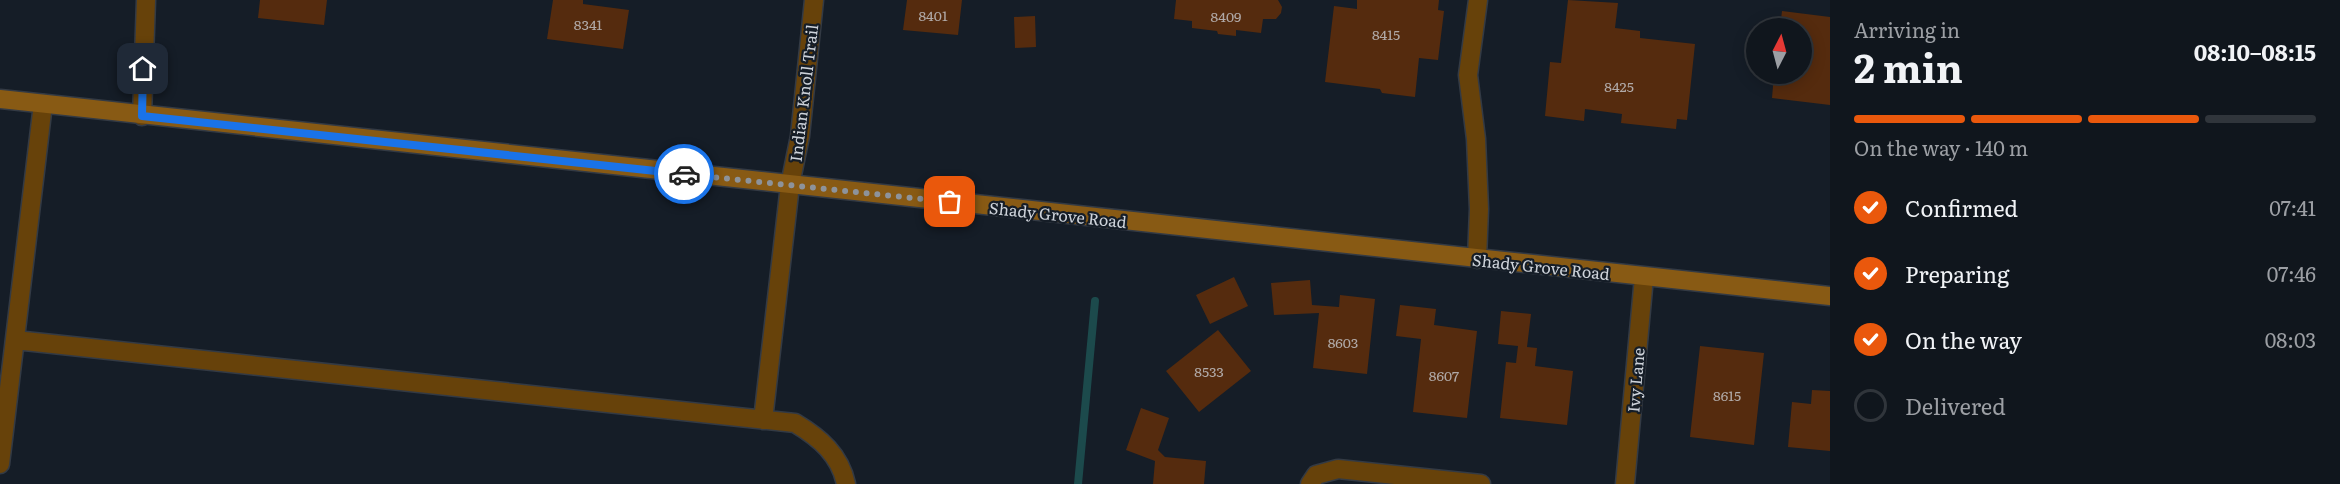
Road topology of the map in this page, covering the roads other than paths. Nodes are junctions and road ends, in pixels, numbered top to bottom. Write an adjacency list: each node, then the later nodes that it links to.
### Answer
1 (146, 0): 6 (street)
2 (814, 0): 7 (street, Indian Knoll Trail)
3 (1478, 0): 8 (street)
4 (0, 99): 5 (street, Shady Grove Road)
5 (44, 104): 6 (street, Shady Grove Road); 11 (street)
6 (142, 116): 7 (street, Shady Grove Road)
7 (790, 185): 8 (street, Shady Grove Road); 12 (street, Indian Knoll Trail)
8 (1477, 259): 9 (street, Shady Grove Road)
9 (1644, 277): 10 (street, Shady Grove Road); 17 (street, Ivy Lane)
10 (1830, 296)
11 (15, 340): 12 (street); 13 (street)
12 (763, 420): 15 (street)
13 (0, 464)
14 (1313, 479): 16 (street)
15 (846, 484)
16 (1481, 484)
17 (1625, 484)

